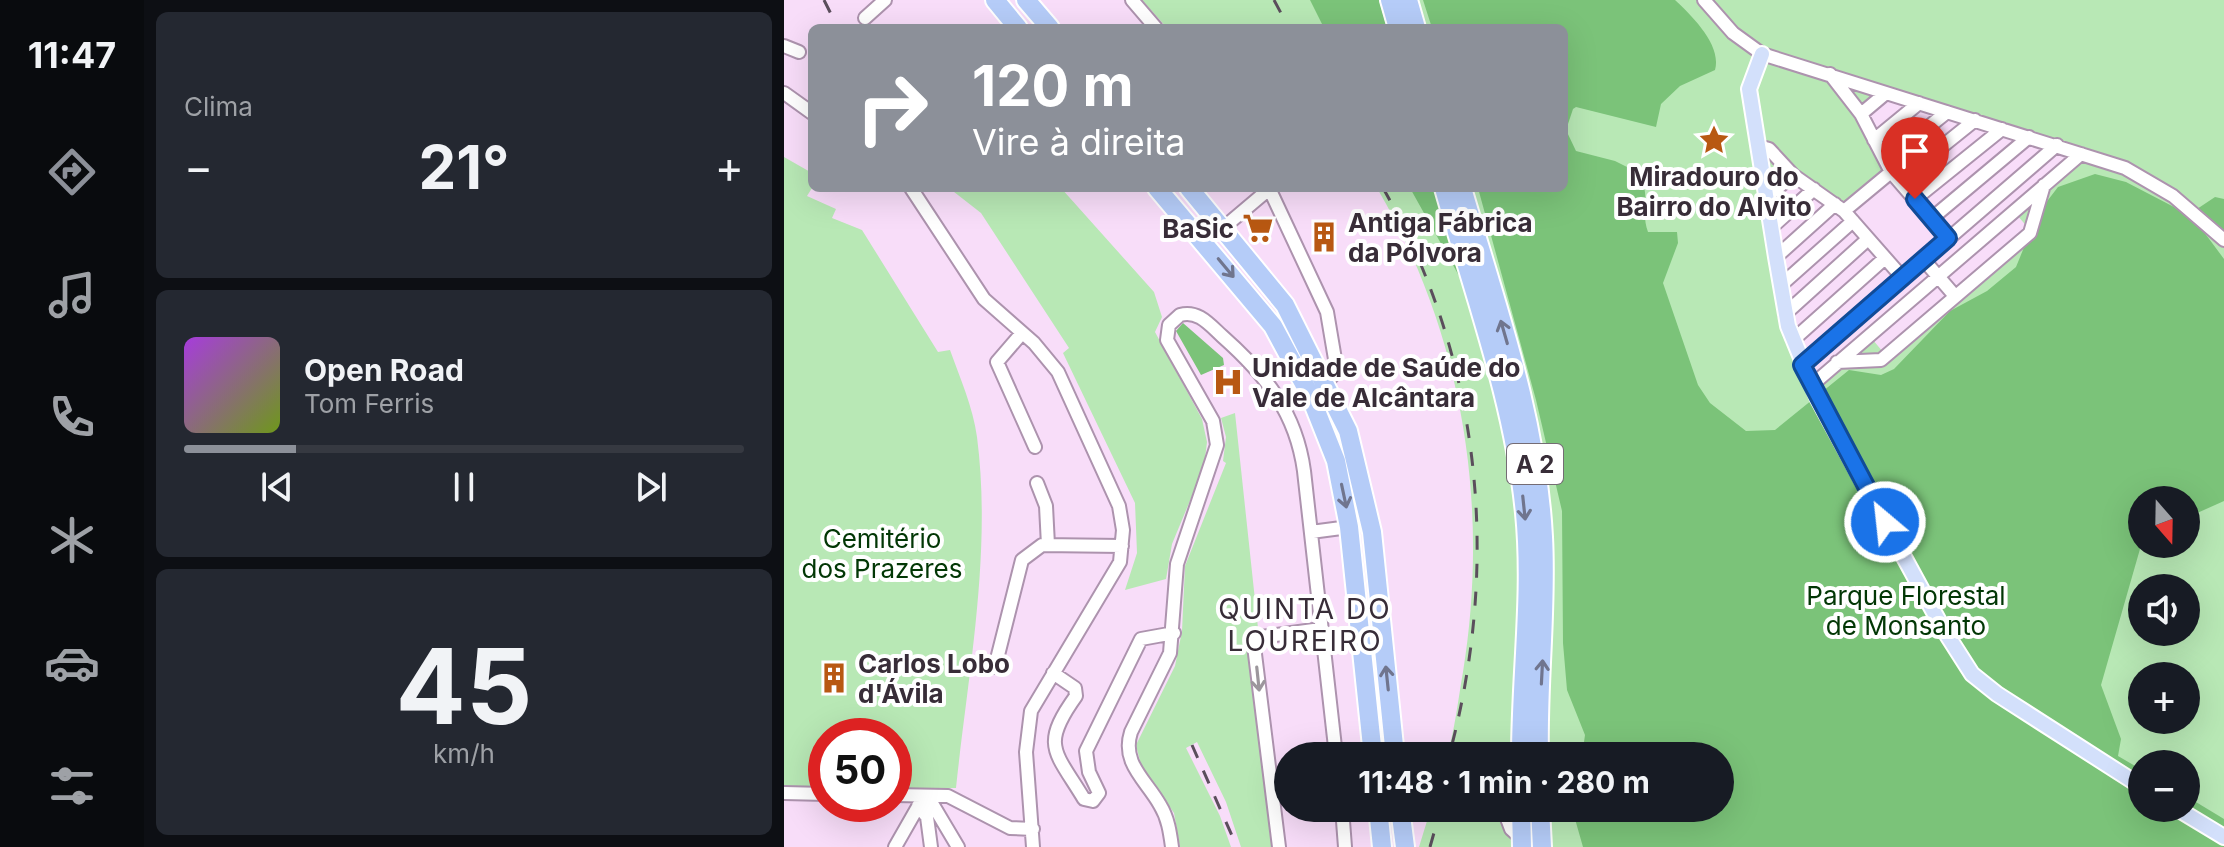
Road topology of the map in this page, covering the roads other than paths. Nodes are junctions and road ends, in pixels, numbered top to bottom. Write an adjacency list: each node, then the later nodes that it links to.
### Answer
1 (885, 0): 7 (street)
2 (1026, 0): 8 (highway)
3 (1132, 0): 9 (street)
4 (1390, 0): 10 (highway)
5 (1408, 0): 11 (highway)
6 (1704, 0): 14 (street)
7 (865, 18)
8 (1047, 24)
9 (1150, 24)
10 (1397, 24)
11 (1415, 24)
12 (784, 46): 13 (street)
13 (799, 52)
14 (1762, 54): 15 (street); 27 (main road)
15 (1830, 74): 17 (street); 21 (street)
16 (784, 93): 19 (street)
17 (1886, 93): 18 (street); 21 (street)
18 (1919, 103): 20 (street); 25 (street)
19 (808, 110)
20 (1947, 112): 22 (street); 29 (street)
21 (1861, 114): 25 (street)
22 (1975, 120): 23 (street); 29 (street)
23 (2002, 129): 24 (street); 41 (street)
24 (2029, 137): 26 (street); 43 (street)
25 (1874, 140): 29 (street)
26 (2057, 145): 28 (street); 46 (street)
27 (1758, 146): 30 (street); 40 (main road)
28 (2081, 154): 31 (street); 48 (street)
29 (1892, 171): 41 (street); 42 (street)
30 (1793, 175): 32 (street); 40 (street)
31 (2044, 185): 52 (street); 55 (street)
32 (1814, 189): 42 (street); 44 (street)
33 (914, 192): 57 (street)
34 (1160, 192): 63 (highway, one-way to 63)
35 (1192, 192): 45 (highway)
36 (1265, 192): 45 (street)
37 (1271, 192): 61 (street)
38 (1445, 192): 77 (highway, A 2, one-way to 77)
39 (1463, 192): 78 (highway, A 2, one-way to 39)
40 (1767, 197): 44 (main road)
41 (1915, 199): 43 (street)
42 (1844, 212): 47 (street); 49 (street); 54 (street)
43 (1931, 219): 46 (street)
44 (1772, 227): 49 (main road)
45 (1223, 228): 61 (highway)
46 (1948, 238): 51 (street)
47 (1868, 239): 50 (street); 56 (street)
48 (2224, 240)
49 (1776, 257): 54 (main road)
50 (1885, 258): 53 (street); 58 (street)
51 (1923, 259): 52 (street); 53 (street)
52 (1938, 276): 55 (street); 59 (street)
53 (1902, 277): 60 (street)
54 (1781, 285): 56 (main road)
55 (1955, 296): 59 (street)
56 (1785, 314): 58 (main road)
57 (1022, 333): 64 (street); 69 (street)
58 (1793, 340): 60 (main road)
59 (1837, 362): 62 (street)
60 (1802, 365): 62 (main road)
61 (1328, 385): 63 (street); 76 (highway, one-way to 61)
62 (1815, 392): 79 (main road)
63 (1309, 393): 66 (highway, one-way to 66)
64 (1035, 447)
65 (1037, 483): 68 (street)
66 (1349, 527): 67 (street); 75 (highway)
67 (1311, 532): 70 (street); 71 (street)
68 (1048, 545): 69 (street); 72 (street)
69 (1122, 546): 73 (street)
70 (1321, 629): 74 (street); 99 (street, one-way to 99)
71 (1174, 633): 73 (street); 98 (street)
72 (995, 667)
73 (1053, 673): 91 (street)
74 (1334, 742)
75 (1372, 742)
76 (1394, 742)
77 (1522, 742)
78 (1539, 742)
79 (2128, 778)
80 (784, 793): 81 (street)
81 (808, 794)
82 (912, 800): 83 (street)
83 (921, 802): 91 (street); 94 (street); 95 (street); 96 (street)
84 (1343, 822): 100 (street)
85 (1379, 822): 101 (highway)
86 (1402, 822): 102 (highway)
87 (1508, 822): 93 (street)
88 (1521, 822): 93 (highway)
89 (1541, 822): 103 (highway)
90 (2199, 822): 92 (main road)
91 (1033, 829): 97 (street)
92 (2224, 837)
93 (1522, 843)
94 (895, 847)
95 (931, 847)
96 (958, 847)
97 (1033, 847)
98 (1172, 847)
99 (1279, 847)
100 (1345, 847)
101 (1382, 847)
102 (1405, 847)
103 (1542, 847)

